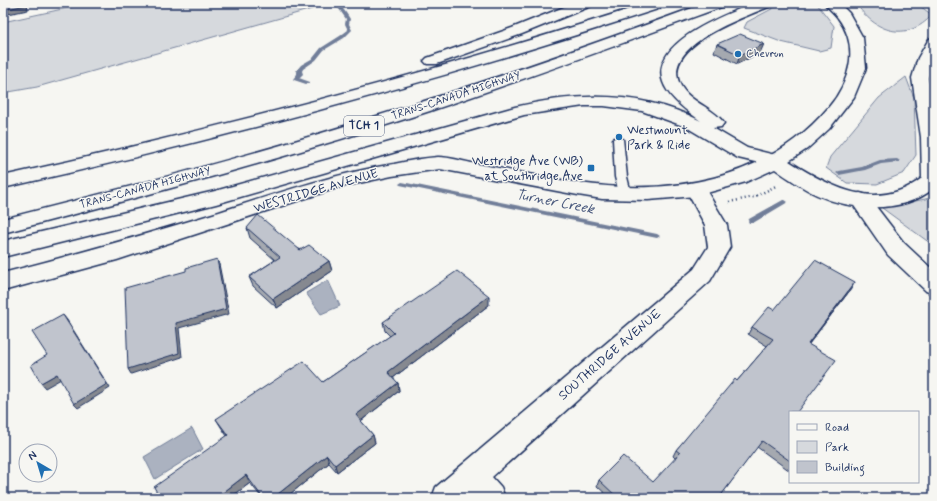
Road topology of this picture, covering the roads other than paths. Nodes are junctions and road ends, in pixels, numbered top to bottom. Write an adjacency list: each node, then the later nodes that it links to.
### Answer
1 (586, 3): 9 (main road)
2 (662, 3): 10 (main road, TRANS-CANADA HIGHWAY / TCH 1)
3 (719, 3): 14 (main road, TRANS-CANADA HIGHWAY / TCH 1)
4 (766, 3): 8 (main road)
5 (831, 3): 8 (main road, WESTRIDGE AVENUE)
6 (930, 58): 13 (main road)
7 (618, 140): 12 (lane)
8 (776, 161): 11 (main road, WESTRIDGE AVENUE); 13 (main road); 15 (main road)
9 (3, 173)
10 (3, 182)
11 (696, 190): 12 (main road, WESTRIDGE AVENUE); 18 (main road, SOUTHRIDGE AVENUE)
12 (625, 193): 16 (main road, WESTRIDGE AVENUE)
13 (860, 200): 17 (main road)
14 (3, 226)
15 (3, 249)
16 (3, 282)
17 (934, 285)
18 (481, 487): 19 (main road, SOUTHRIDGE AVENUE)
19 (447, 498)

